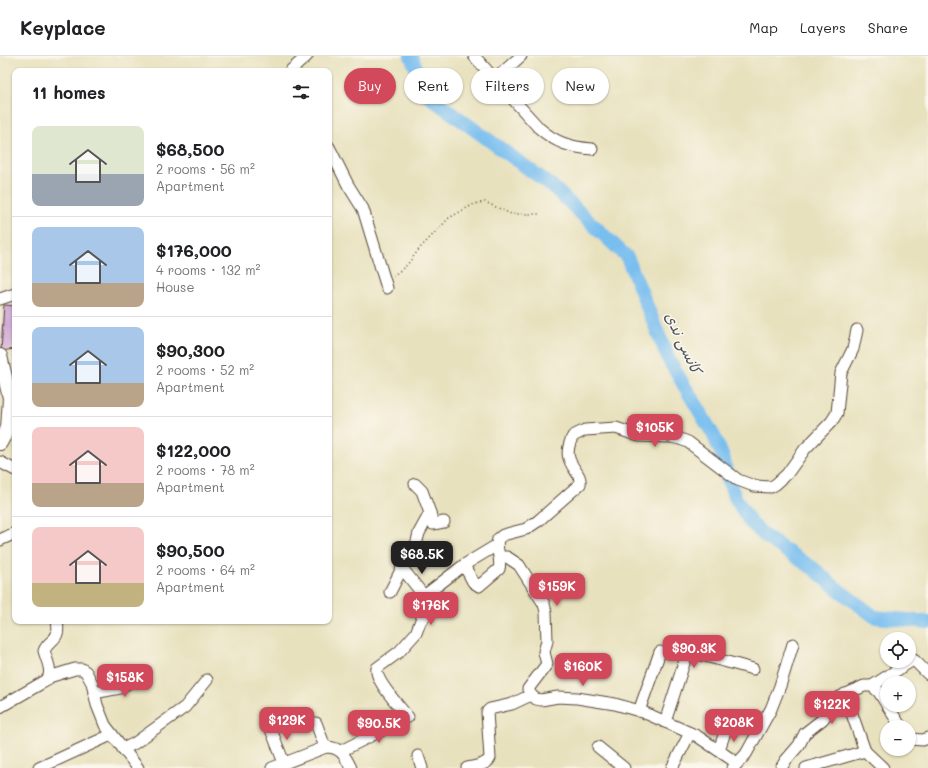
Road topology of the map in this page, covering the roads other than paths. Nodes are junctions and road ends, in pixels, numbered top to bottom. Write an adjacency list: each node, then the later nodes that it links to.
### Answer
1 (307, 56): 4 (street)
2 (474, 56): 5 (street)
3 (520, 56): 6 (street)
4 (296, 68)
5 (485, 68)
6 (507, 68)
7 (517, 104): 8 (street)
8 (592, 149)
9 (332, 153): 10 (street)
10 (386, 285)
11 (12, 295): 12 (street)
12 (0, 299)
13 (857, 330): 24 (street)
14 (0, 356): 15 (main road)
15 (11, 402): 16 (main road)
16 (0, 443)
17 (0, 462): 18 (street)
18 (12, 468)
19 (415, 484): 20 (street)
20 (430, 513): 21 (street); 27 (street)
21 (444, 522)
22 (12, 534): 23 (street)
23 (0, 540)
24 (497, 545): 25 (street); 26 (street)
25 (500, 557): 26 (street); 44 (street)
26 (464, 565): 29 (street)
27 (402, 568): 28 (street); 29 (street)
28 (390, 592)
29 (424, 596): 59 (street)
30 (58, 624): 38 (street)
31 (793, 644): 63 (street)
32 (660, 652): 46 (street)
33 (916, 663): 37 (street)
34 (898, 668): 40 (street)
35 (753, 669): 47 (street)
36 (144, 674): 41 (street)
37 (928, 674)
38 (50, 677): 41 (street); 45 (street)
39 (206, 680): 57 (street)
40 (872, 686): 42 (street); 43 (street)
41 (94, 693): 52 (street)
42 (845, 694): 60 (street); 72 (street)
43 (880, 694)
44 (531, 695): 46 (street); 69 (street)
45 (0, 707)
46 (639, 711): 47 (street)
47 (665, 722): 51 (street)
48 (316, 723): 56 (street)
49 (270, 727): 62 (street)
50 (726, 729): 58 (street)
51 (690, 732): 58 (street); 71 (street)
52 (111, 735): 57 (street); 64 (street)
53 (928, 738): 54 (street)
54 (916, 740)
55 (598, 746): 70 (street)
56 (325, 747): 59 (street); 62 (street)
57 (123, 749): 65 (street)
58 (719, 750): 63 (street)
59 (340, 751): 67 (street)
60 (865, 751): 73 (street); 74 (street)
61 (418, 756): 68 (street)
62 (284, 763): 66 (street)
63 (735, 766)
64 (39, 768)
65 (138, 768)
66 (272, 768)
67 (351, 768)
68 (422, 768)
69 (467, 768)
70 (624, 768)
71 (672, 768)
72 (781, 768)
73 (806, 768)
74 (883, 768)

